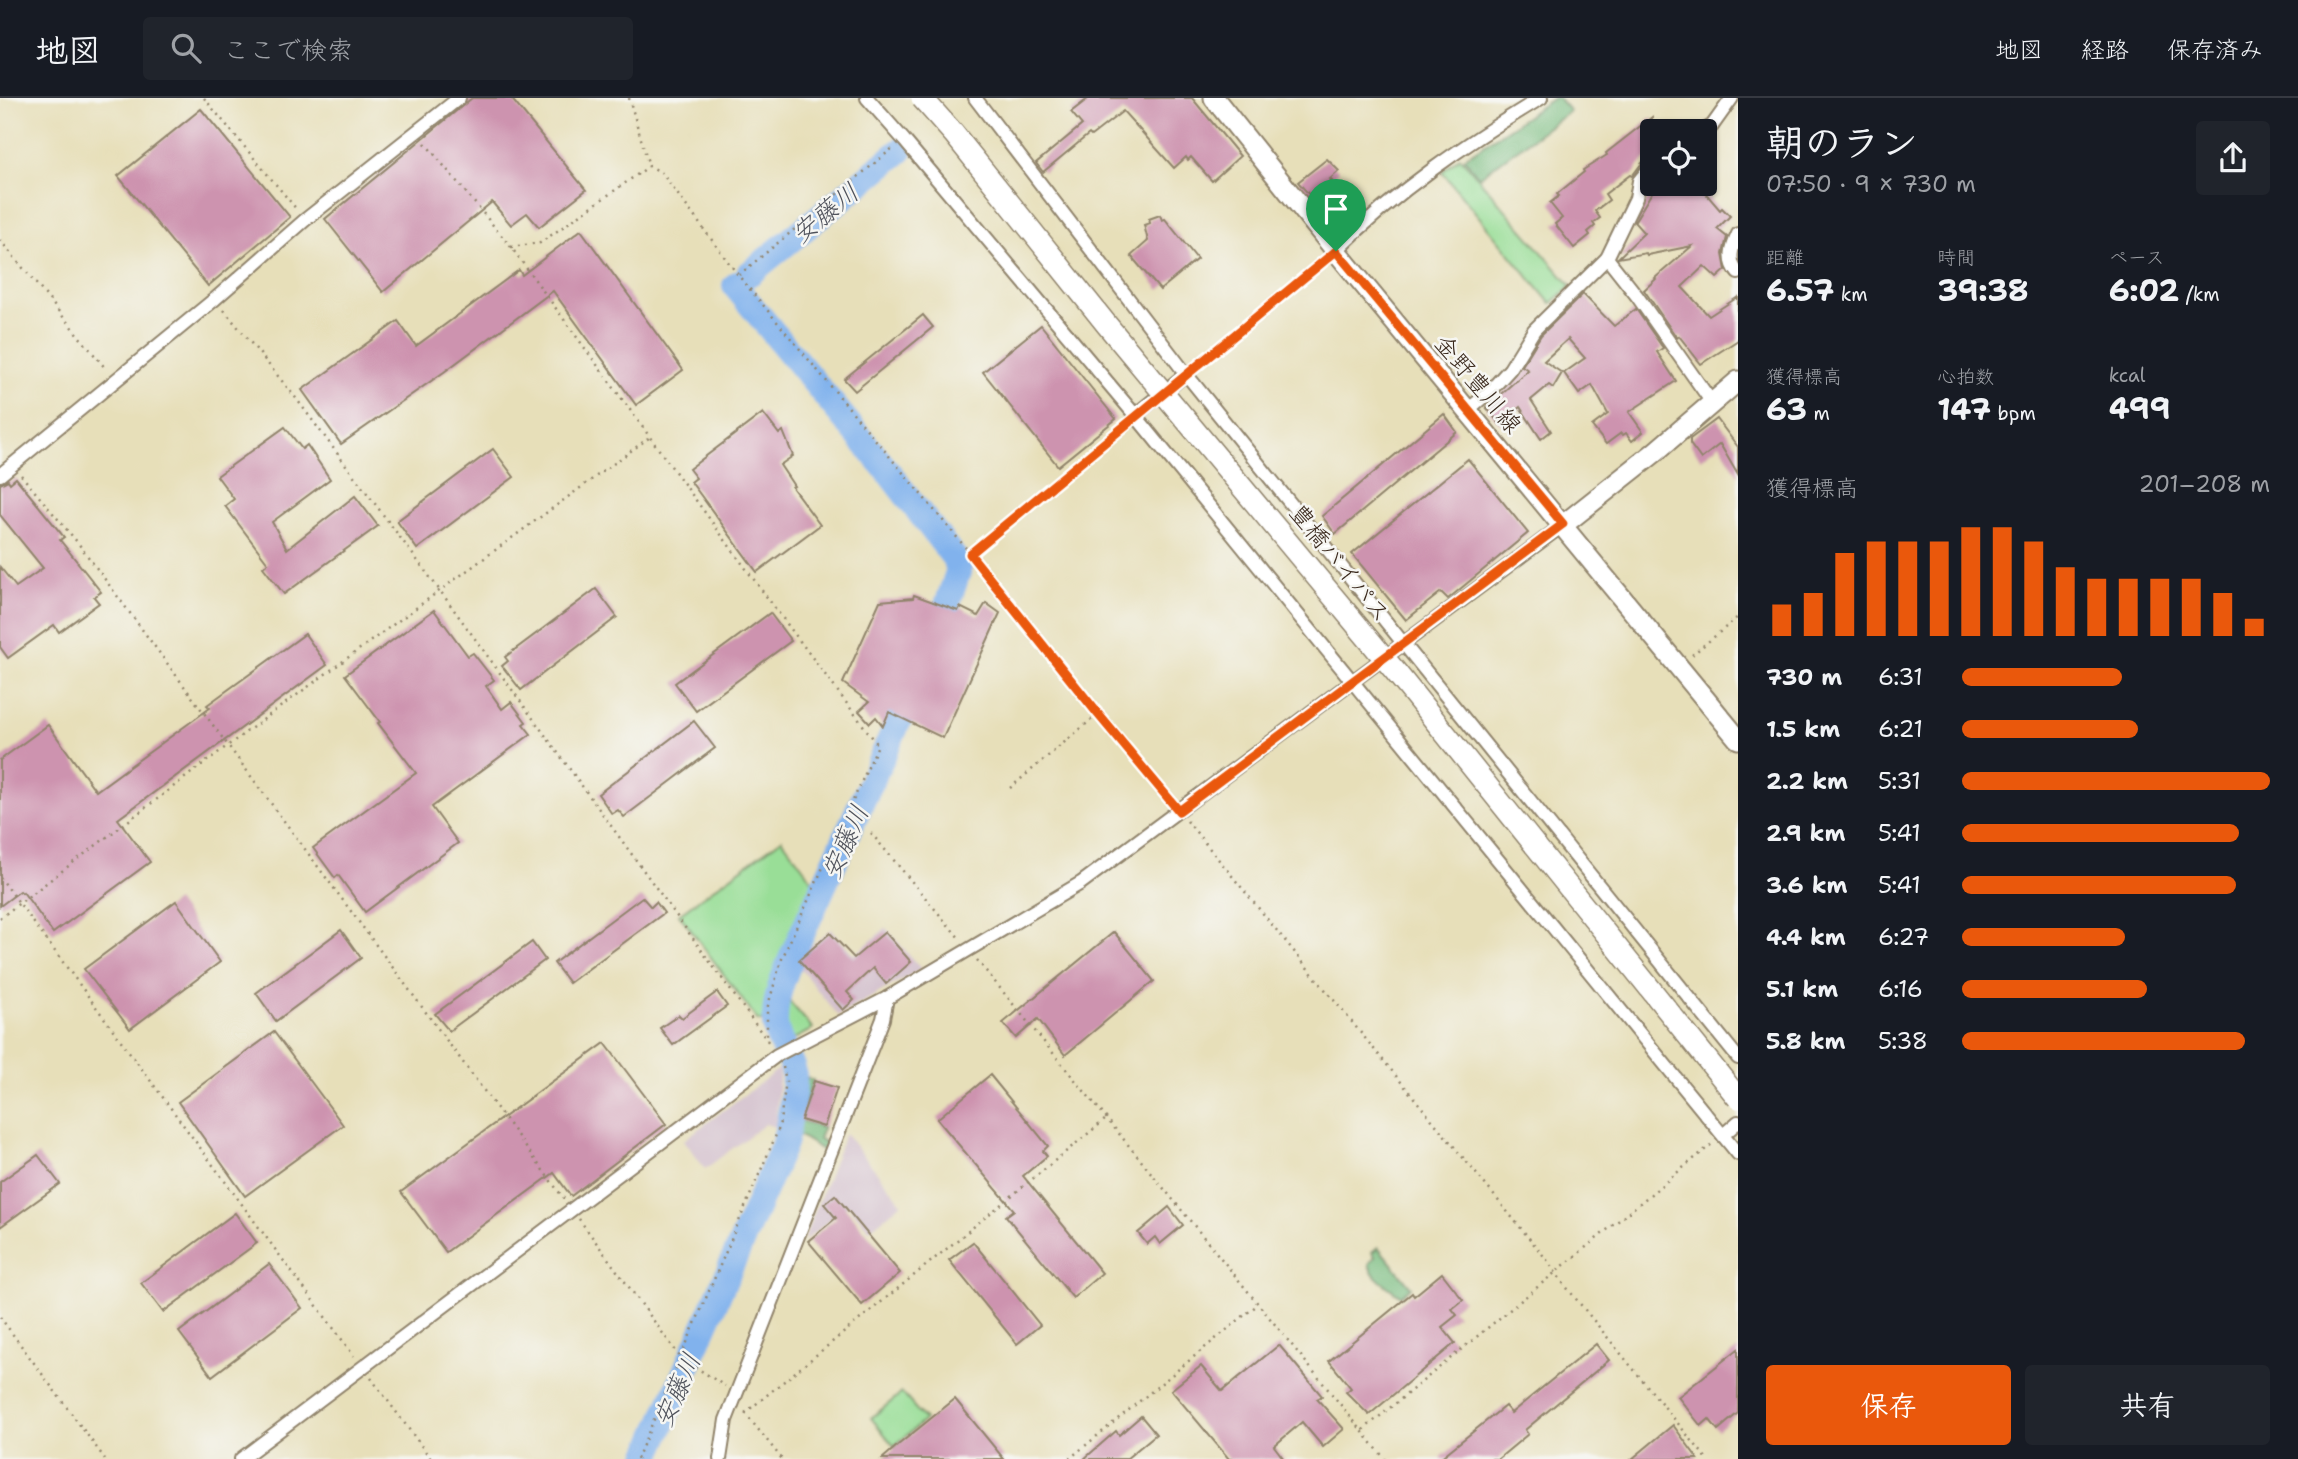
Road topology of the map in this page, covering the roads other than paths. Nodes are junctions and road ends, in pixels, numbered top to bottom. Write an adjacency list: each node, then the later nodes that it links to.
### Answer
1 (459, 98): 20 (street)
2 (867, 98): 19 (street)
3 (922, 98): 28 (highway, 豊橋バイパス, bridge)
4 (939, 98): 27 (highway, 豊橋バイパス)
5 (975, 98): 15 (street)
6 (1214, 98): 12 (main road, 金野豊川線)
7 (1541, 98): 12 (street)
8 (1732, 98): 9 (street)
9 (1717, 119)
10 (1640, 180): 13 (street)
11 (1738, 234): 14 (street)
12 (1336, 251): 18 (main road, 金野豊川線)
13 (1607, 258): 17 (street); 18 (street)
14 (1738, 272)
15 (1186, 374): 19 (street); 22 (street)
16 (1738, 382): 17 (main road)
17 (1713, 404): 21 (main road)
18 (1468, 410): 21 (main road, 金野豊川線)
19 (1135, 415): 23 (street)
20 (0, 474)
21 (1563, 524): 22 (street); 24 (main road, 金野豊川線)
22 (1403, 642): 23 (street); 26 (street)
23 (1353, 681): 25 (street); 30 (street)
24 (1738, 739)
25 (887, 998): 32 (street); 33 (street)
26 (1738, 1058)
27 (1738, 1081)
28 (1738, 1098)
29 (1738, 1122): 30 (street)
30 (1723, 1135): 31 (street)
31 (1738, 1154)
32 (240, 1459)
33 (720, 1459)

